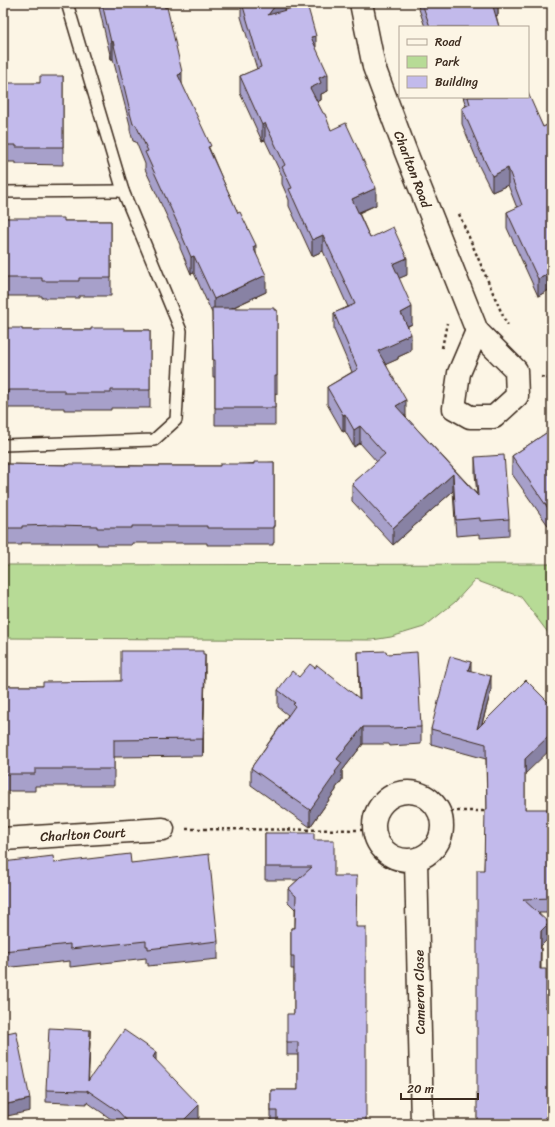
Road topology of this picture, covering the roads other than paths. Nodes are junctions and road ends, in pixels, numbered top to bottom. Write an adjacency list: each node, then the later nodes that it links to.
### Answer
1 (68, 3): 3 (lane)
2 (361, 3): 5 (street, Charlton Road)
3 (123, 191): 4 (lane); 6 (lane)
4 (3, 192)
5 (477, 331)
6 (3, 445)
7 (163, 829): 8 (street, Charlton Court)
8 (3, 839)
9 (416, 860): 9 (street); 10 (street, Cameron Close)
10 (422, 1124)

